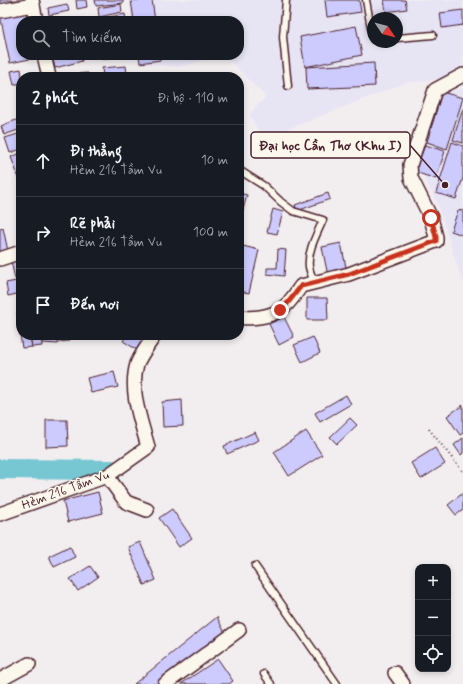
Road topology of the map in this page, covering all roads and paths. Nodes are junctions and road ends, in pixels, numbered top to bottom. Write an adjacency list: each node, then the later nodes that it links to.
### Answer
1 (286, 0): 12 (lane)
2 (366, 0): 5 (lane)
3 (32, 2): 4 (street); 6 (street)
4 (0, 11)
5 (368, 12)
6 (35, 16)
7 (432, 35): 8 (lane)
8 (403, 37)
9 (45, 60): 10 (street)
10 (48, 72)
11 (463, 75): 16 (street)
12 (288, 86)
13 (244, 173): 16 (lane)
14 (16, 254): 15 (street)
15 (0, 259)
16 (314, 282): 17 (street)
17 (244, 318)
18 (152, 340): 21 (street, Hẻm 216 Tầm Vu)
19 (429, 429): 20 (path)
20 (463, 472)
21 (107, 476): 22 (street); 23 (street, Hẻm 216 Tầm Vu)
22 (147, 510)
23 (0, 514)
24 (255, 566): 32 (lane)
25 (239, 630): 30 (street)
26 (29, 664): 29 (street)
27 (395, 673): 33 (street)
28 (264, 674): 31 (lane)
29 (0, 680)
30 (165, 684)
31 (271, 684)
32 (337, 684)
33 (403, 684)

